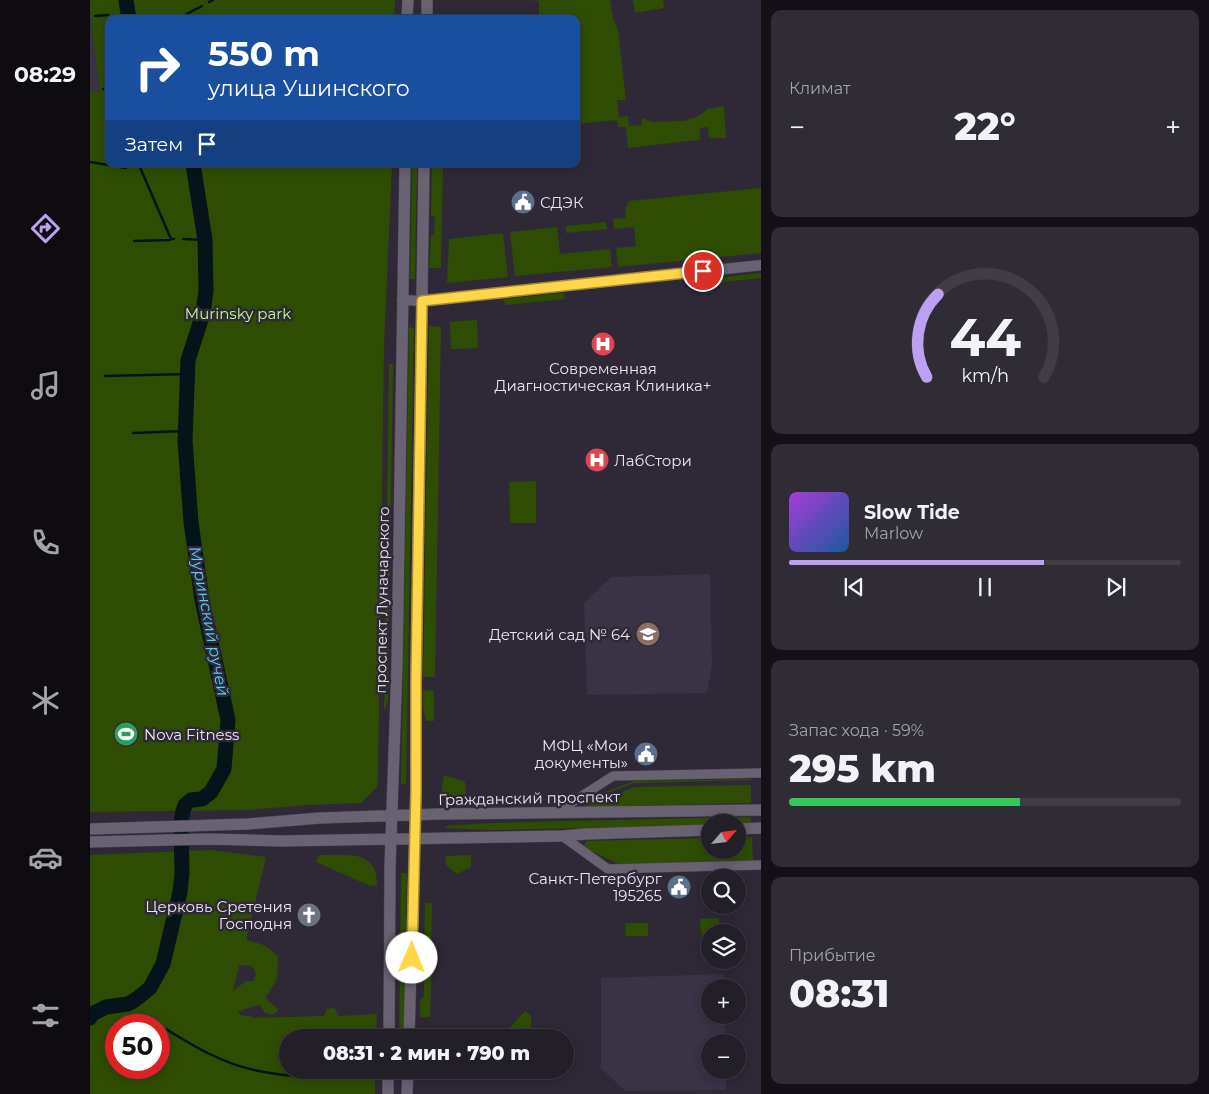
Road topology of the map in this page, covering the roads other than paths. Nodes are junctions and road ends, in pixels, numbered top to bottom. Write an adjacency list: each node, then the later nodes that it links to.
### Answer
1 (408, 0): 3 (main road)
2 (427, 0): 4 (main road)
3 (407, 15)
4 (427, 15)
5 (404, 167): 8 (main road, проспект Луначарского)
6 (424, 167): 9 (main road)
7 (761, 265): 9 (street)
8 (402, 300): 9 (street); 14 (main road, проспект Луначарского)
9 (422, 301): 13 (main road)
10 (761, 774): 12 (street)
11 (761, 810): 12 (main road, Гражданский проспект)
12 (555, 814): 13 (main road, Гражданский проспект)
13 (416, 815): 14 (main road, Гражданский проспект); 20 (main road)
14 (391, 816): 16 (main road, Гражданский проспект); 21 (main road, проспект Луначарского)
15 (761, 828): 17 (main road)
16 (90, 829)
17 (746, 829)
18 (701, 830): 19 (main road)
19 (562, 836): 20 (main road); 23 (street)
20 (415, 838): 21 (main road); 25 (main road)
21 (391, 839): 22 (main road); 24 (main road, проспект Луначарского)
22 (90, 842)
23 (761, 865)
24 (389, 1029)
25 (409, 1029)
26 (388, 1079): 28 (main road)
27 (408, 1079): 29 (main road)
28 (388, 1094)
29 (407, 1094)

